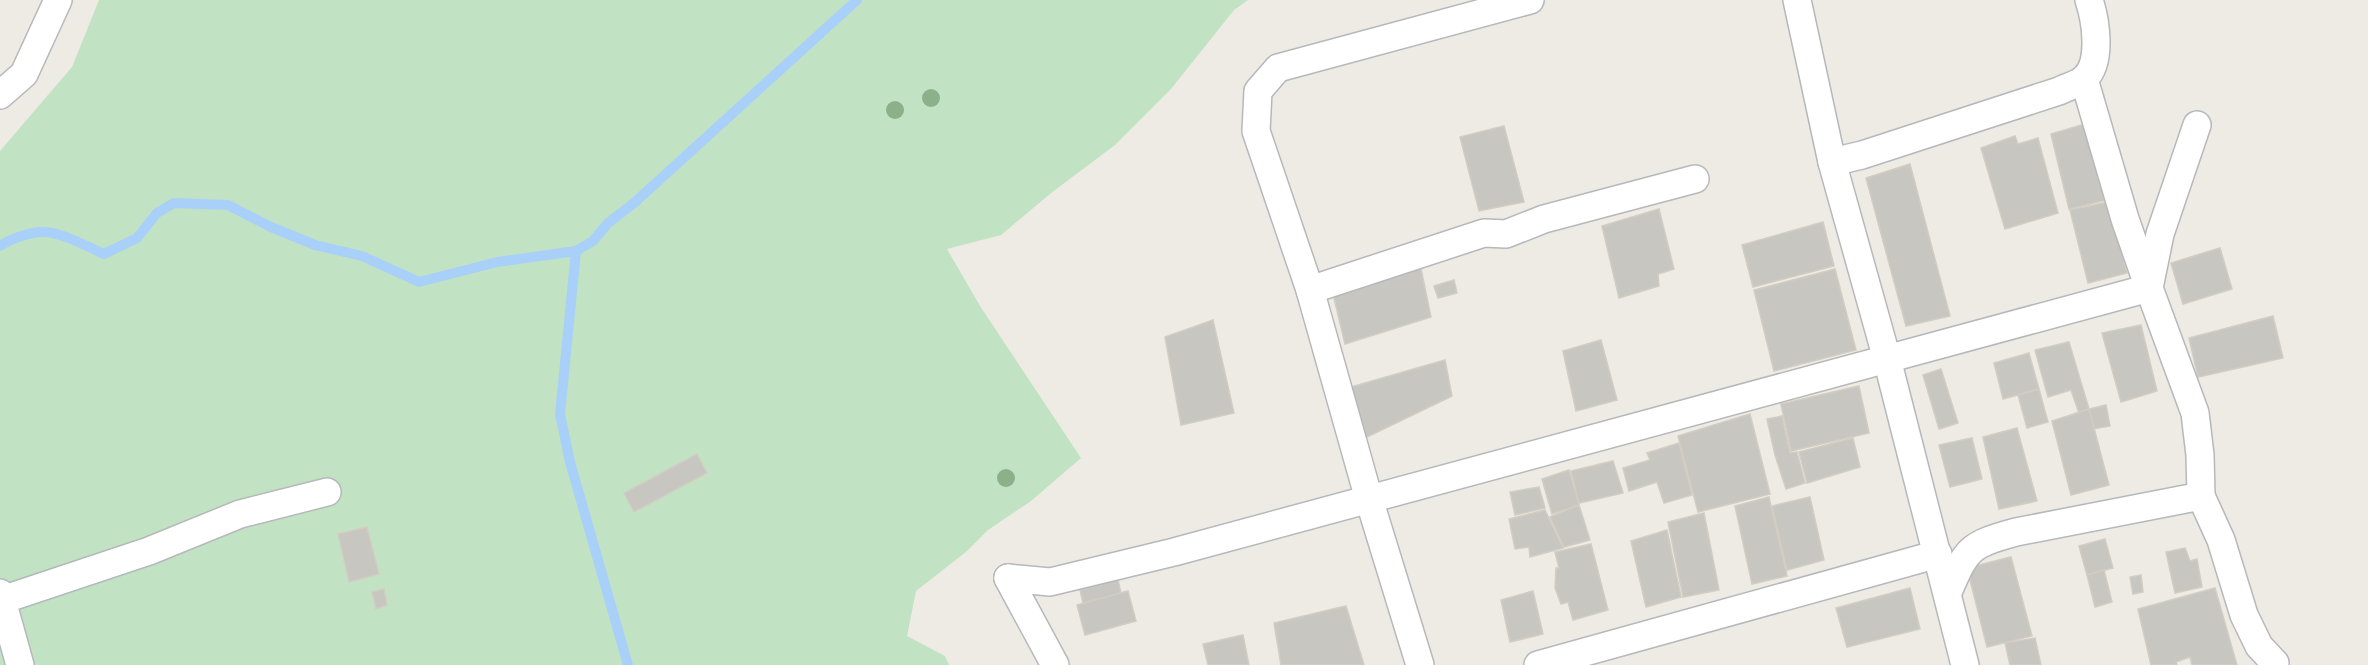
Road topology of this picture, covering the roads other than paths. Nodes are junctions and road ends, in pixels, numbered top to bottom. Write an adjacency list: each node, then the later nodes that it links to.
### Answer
1 (58, 0): 6 (street)
2 (1530, 0): 11 (street)
3 (1797, 0): 8 (street)
4 (2089, 0): 5 (street)
5 (2084, 79): 8 (street); 10 (street)
6 (0, 94)
7 (2197, 125): 10 (street)
8 (1832, 162): 12 (street)
9 (1695, 179): 11 (street)
10 (2149, 288): 12 (street); 14 (street)
11 (1310, 290): 15 (street)
12 (1887, 359): 15 (street); 16 (street)
13 (327, 492): 18 (street)
14 (2201, 496): 17 (street); 19 (street)
15 (1369, 499): 21 (street); 22 (street)
16 (1938, 554): 17 (street); 23 (street)
17 (1948, 592): 24 (street)
18 (1, 597): 20 (street)
19 (2275, 663)
20 (20, 665)
21 (1055, 665)
22 (1420, 665)
23 (1538, 665)
24 (1965, 665)

